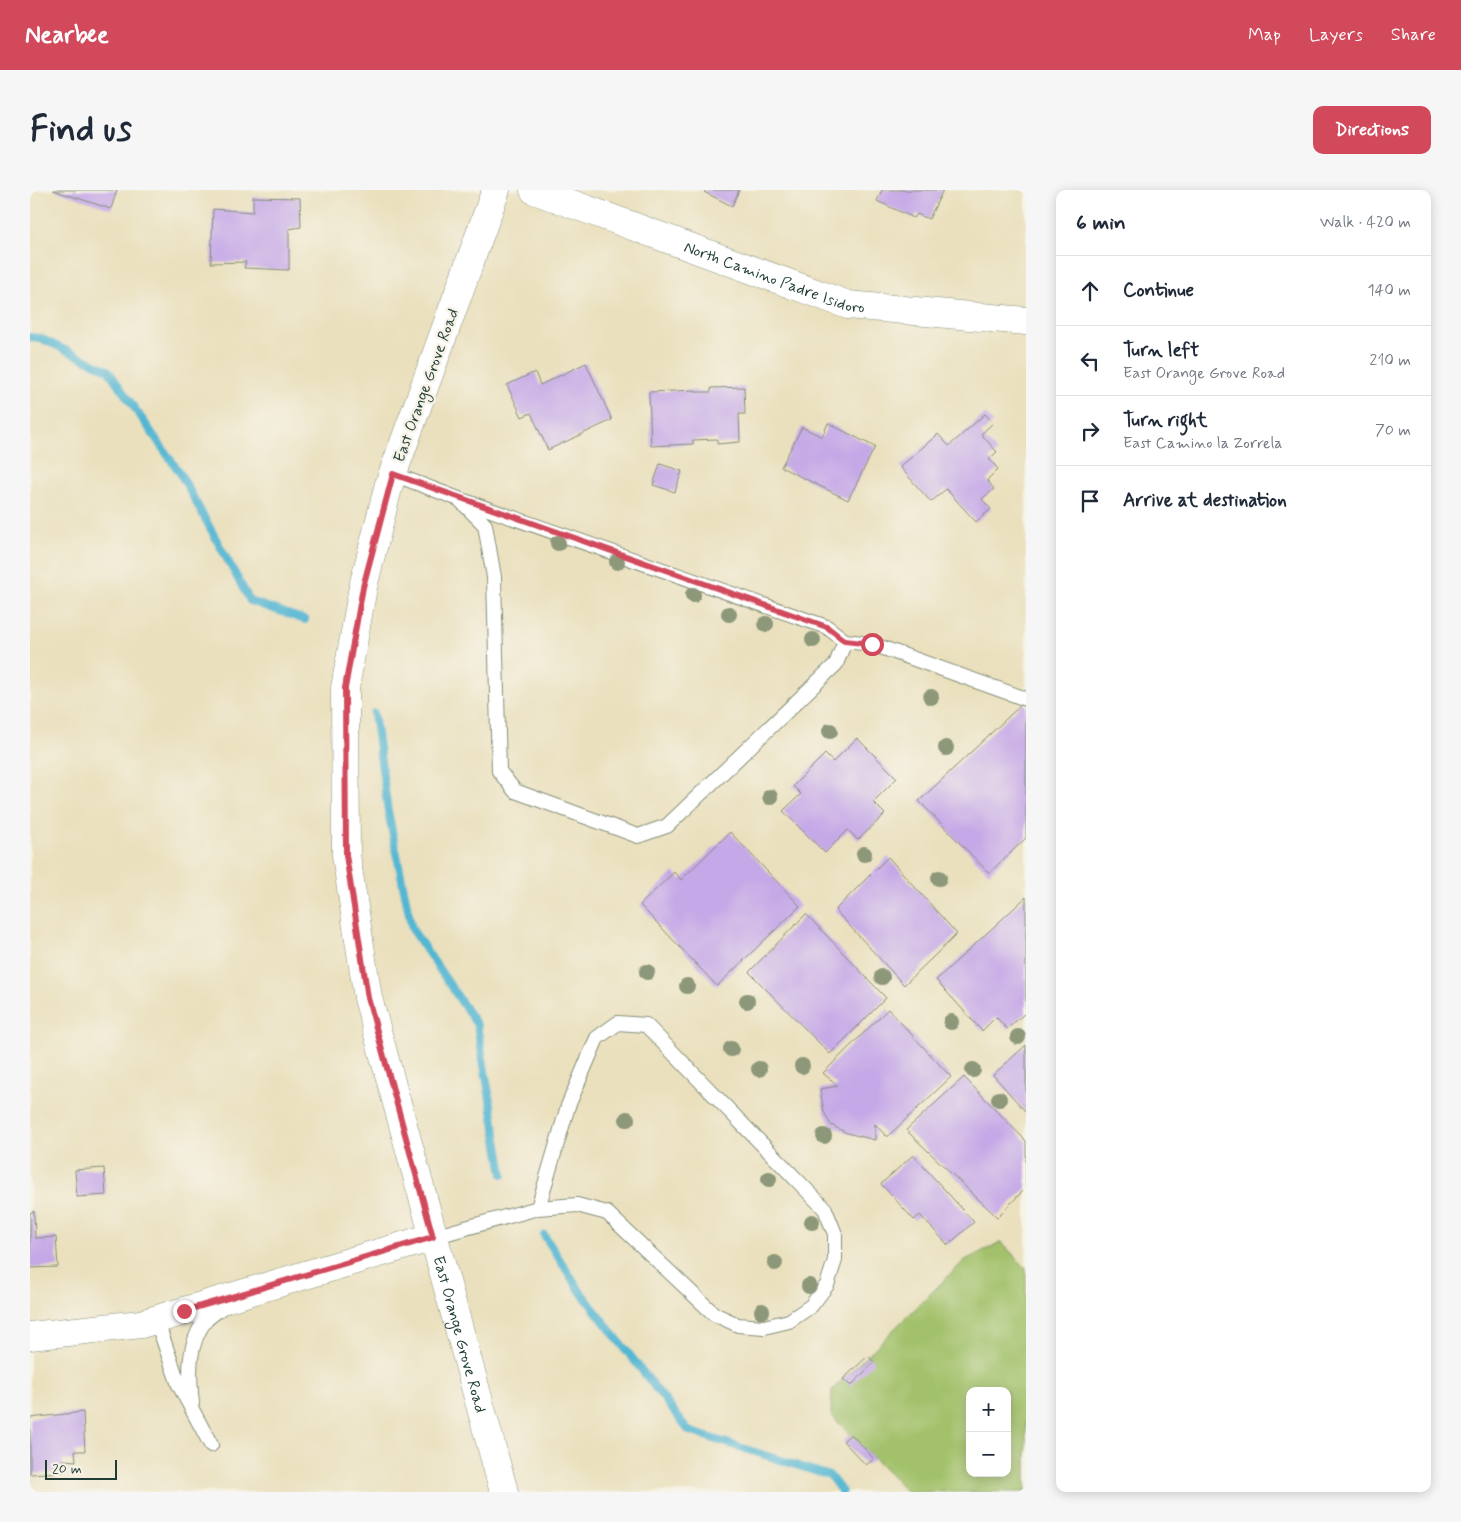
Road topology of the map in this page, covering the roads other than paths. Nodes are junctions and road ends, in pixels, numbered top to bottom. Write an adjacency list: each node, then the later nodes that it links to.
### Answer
1 (496, 190): 4 (main road, East Orange Grove Road)
2 (534, 190): 3 (main road, North Camino Padre Isidoro)
3 (1026, 321)
4 (393, 474): 5 (lane); 9 (main road, East Orange Grove Road)
5 (459, 499): 6 (lane); 6 (lane)
6 (845, 641): 7 (lane)
7 (1026, 699)
8 (538, 1208): 8 (lane); 9 (lane)
9 (433, 1237): 10 (main road); 15 (main road, East Orange Grove Road)
10 (236, 1296): 11 (main road); 13 (lane)
11 (156, 1319): 12 (main road); 13 (lane)
12 (30, 1336)
13 (193, 1411): 14 (lane)
14 (211, 1445)
15 (504, 1492)

